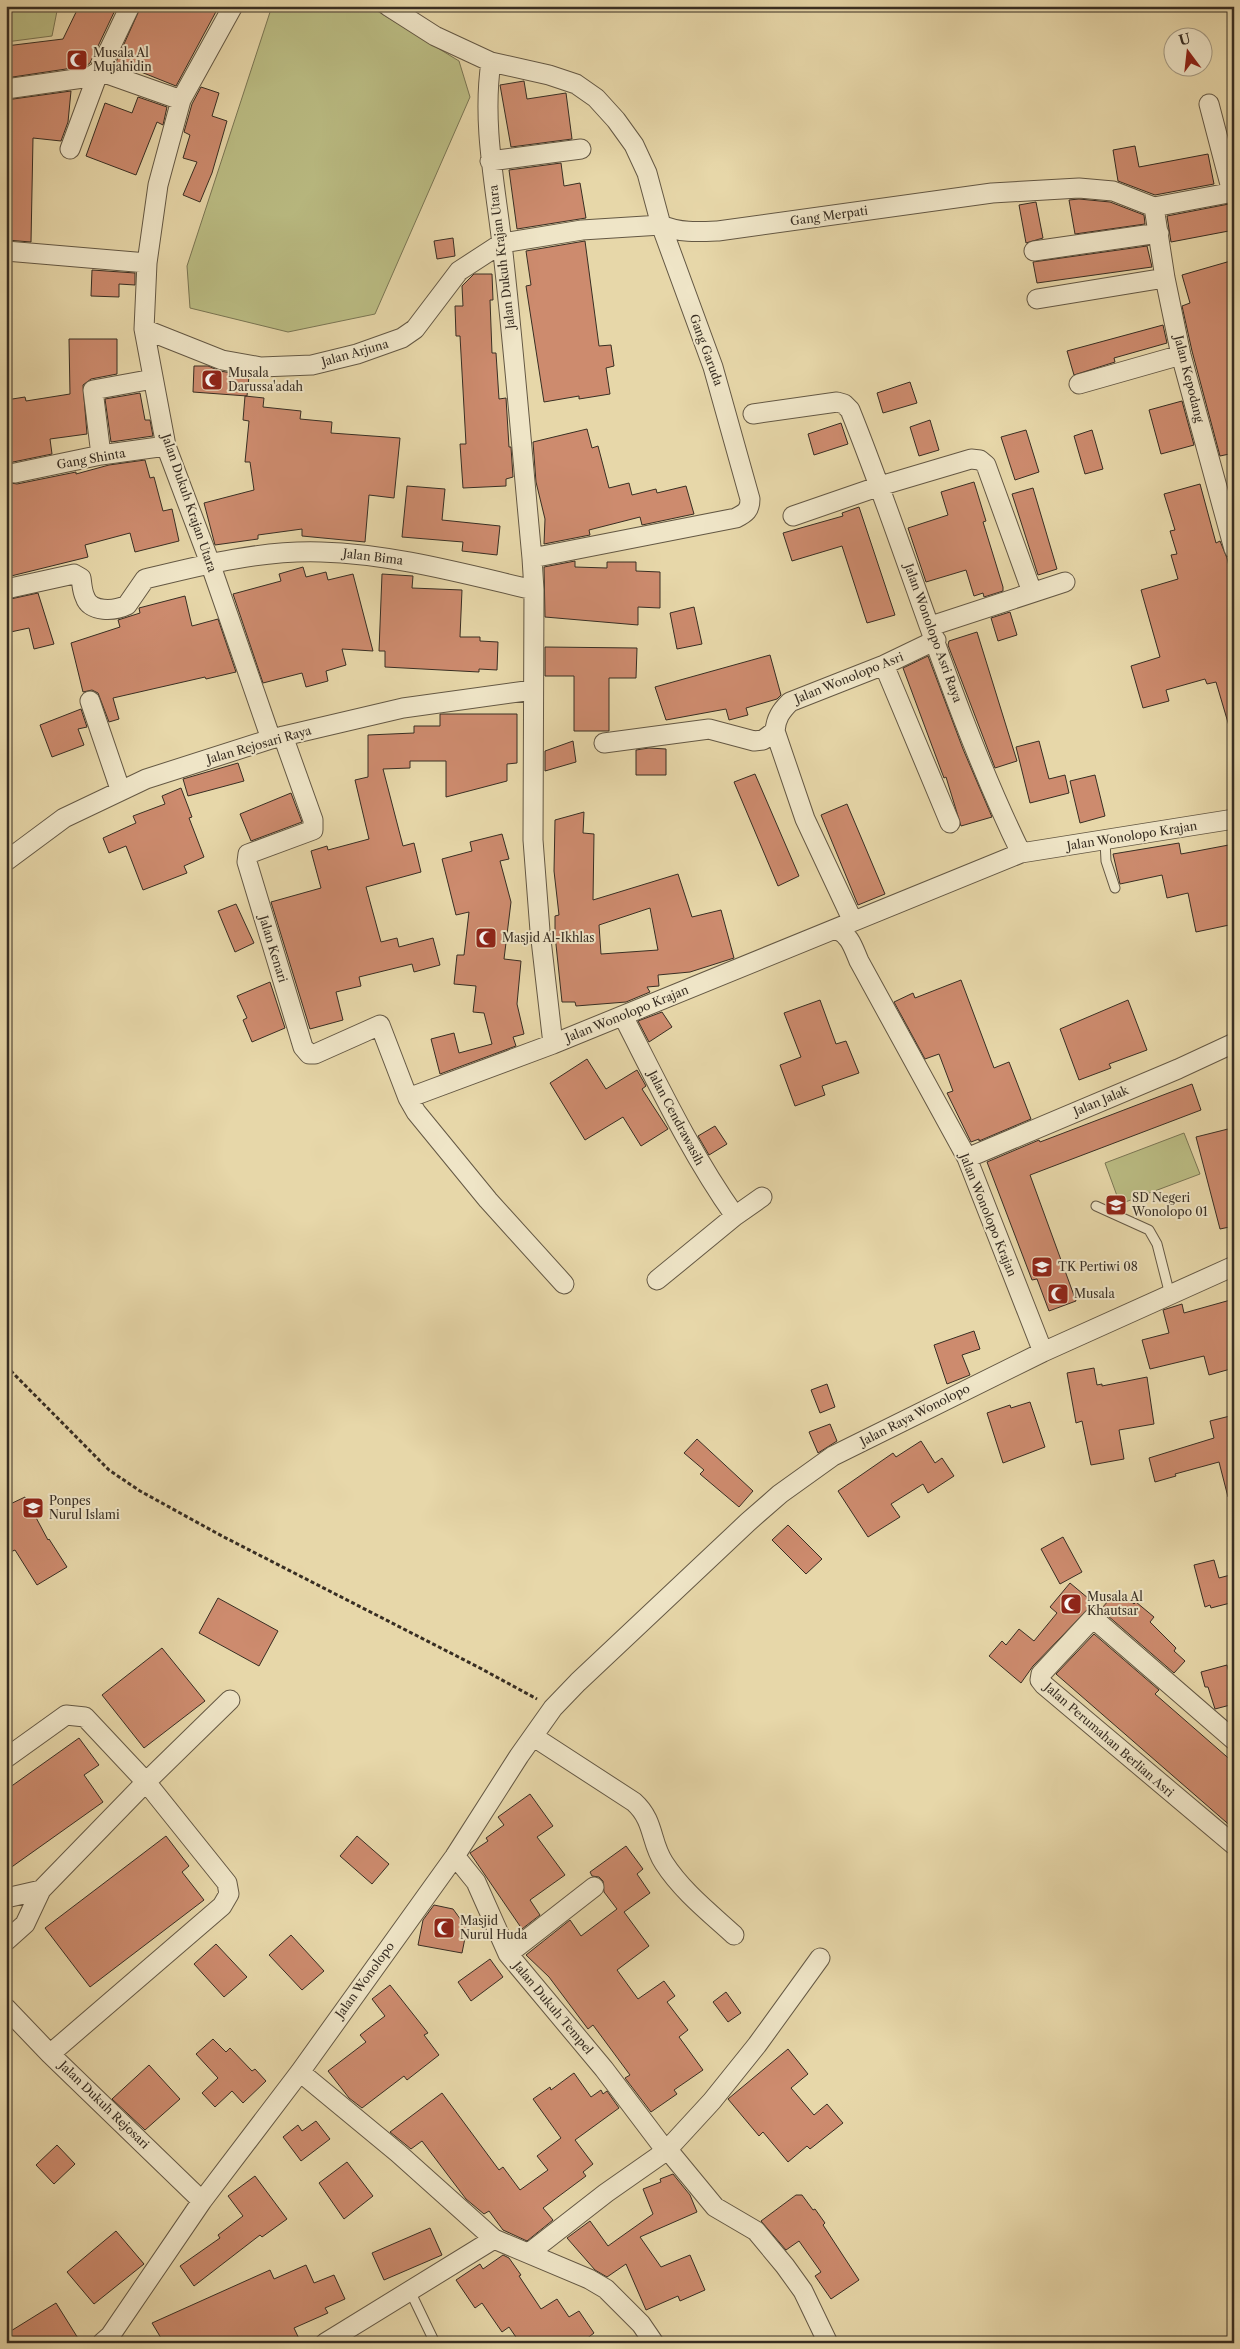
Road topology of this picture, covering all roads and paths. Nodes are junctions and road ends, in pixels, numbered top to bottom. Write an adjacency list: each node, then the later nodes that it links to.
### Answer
1 (130, 6): 5 (street)
2 (233, 6): 7 (street, Jalan Dukuh Krajan Utara)
3 (388, 6): 4 (street)
4 (491, 62): 11 (street, Jalan Dukuh Krajan Utara); 14 (street, Gang Garuda)
5 (99, 71): 6 (street); 7 (street); 9 (street)
6 (6, 89)
7 (181, 100): 19 (street, Jalan Dukuh Krajan Utara)
8 (1209, 104): 12 (street)
9 (70, 149)
10 (581, 149): 11 (street)
11 (490, 161): 16 (street, Jalan Dukuh Krajan Utara)
12 (1233, 192): 13 (street)
13 (1154, 207): 14 (street, Gang Merpati); 15 (street, Jalan Kepodang)
14 (661, 225): 16 (street, Gang Merpati); 33 (street, Gang Garuda)
15 (1159, 232): 18 (street); 20 (street, Jalan Kepodang)
16 (502, 243): 22 (street, Jalan Arjuna); 33 (street, Jalan Dukuh Krajan Utara)
17 (6, 251): 19 (street)
18 (1034, 251)
19 (147, 264): 22 (street, Jalan Dukuh Krajan Utara)
20 (1165, 278): 21 (street); 23 (street, Jalan Kepodang)
21 (1037, 299)
22 (144, 329): 24 (street, Jalan Dukuh Krajan Utara)
23 (1181, 355): 25 (street); 32 (street, Jalan Kepodang)
24 (153, 380): 27 (street, Jalan Dukuh Krajan Utara); 28 (street)
25 (1079, 384)
26 (752, 414): 30 (street, Jalan Wonolopo Asri Raya)
27 (166, 446): 28 (street, Gang Shinta); 34 (street, Jalan Dukuh Krajan Utara)
28 (101, 456): 29 (street, Gang Shinta)
29 (16, 473)
30 (880, 486): 31 (street); 38 (street); 39 (street, Jalan Wonolopo Asri Raya)
31 (793, 516)
32 (1234, 548)
33 (532, 558): 37 (street, Jalan Dukuh Krajan Utara)
34 (210, 563): 36 (street, Jalan Bima); 37 (street, Jalan Bima); 44 (street, Jalan Dukuh Krajan Utara)
35 (1065, 582): 38 (street, Jalan Wonolopo Asri)
36 (6, 589)
37 (534, 590): 41 (street, Jalan Dukuh Krajan Utara)
38 (1032, 592): 39 (street, Jalan Wonolopo Asri)
39 (933, 633): 40 (street, Jalan Wonolopo Asri); 50 (street, Jalan Wonolopo Asri Raya)
40 (884, 665): 43 (street, Jalan Wonolopo Asri); 48 (street)
41 (534, 690): 44 (street, Jalan Rejosari Raya); 56 (street, Jalan Wonolopo Krajan)
42 (90, 701): 46 (street)
43 (775, 731): 45 (street); 53 (street)
44 (277, 738): 46 (street, Jalan Rejosari Raya); 57 (street, Jalan Kenari)
45 (604, 742)
46 (120, 790): 51 (street, Jalan Rejosari Raya)
47 (1234, 819): 49 (street, Jalan Wonolopo Krajan)
48 (950, 824)
49 (1104, 841): 50 (street, Jalan Wonolopo Krajan); 52 (lane)
50 (1021, 853): 53 (street, Jalan Wonolopo Krajan)
51 (6, 861)
52 (1115, 888)
53 (842, 926): 54 (street, Jalan Wonolopo Krajan); 58 (street, Jalan Wonolopo Krajan)
54 (623, 1016): 56 (street, Jalan Wonolopo Krajan); 61 (street, Jalan Cendrawasih)
55 (1234, 1043): 58 (street, Jalan Jalak)
56 (553, 1044): 57 (street)
57 (408, 1098): 64 (street, Jalan Kenari)
58 (967, 1158): 66 (street, Jalan Wonolopo Krajan)
59 (762, 1197): 61 (street)
60 (1096, 1206): 65 (lane)
61 (735, 1216): 63 (street)
62 (1234, 1266): 65 (street, Jalan Raya Wonolopo)
63 (657, 1280)
64 (564, 1284)
65 (1170, 1295): 66 (street, Jalan Raya Wonolopo)
66 (1043, 1352): 68 (street, Jalan Raya Wonolopo)
67 (6, 1366): 70 (path)
68 (637, 1627): 70 (street, Jalan Wonolopo)
69 (230, 1700): 74 (street)
70 (553, 1708): 72 (street, Jalan Wonolopo)
71 (1229, 1731): 75 (street, Jalan Perumahan Berlian Asri)
72 (534, 1737): 76 (street, Jalan Wonolopo); 80 (street)
73 (6, 1758): 74 (street)
74 (146, 1782): 78 (street); 85 (street)
75 (1234, 1845)
76 (455, 1856): 82 (street, Jalan Dukuh Tempel); 86 (street, Jalan Wonolopo)
77 (594, 1887): 82 (street)
78 (41, 1890): 79 (street); 81 (street)
79 (6, 1898)
80 (734, 1935)
81 (6, 1941)
82 (508, 1954): 87 (street, Jalan Dukuh Tempel)
83 (820, 1958): 87 (street)
84 (6, 2008): 85 (street, Jalan Dukuh Rejosari)
85 (50, 2054): 88 (street, Jalan Dukuh Rejosari)
86 (300, 2072): 88 (street, Jalan Wonolopo); 89 (street)
87 (667, 2150): 90 (street); 96 (street, Jalan Dukuh Tempel)
88 (202, 2201): 92 (street, Jalan Wonolopo)
89 (494, 2239): 90 (street); 91 (street)
90 (529, 2253): 95 (street)
91 (410, 2291): 93 (street); 94 (lane)
92 (109, 2340)
93 (325, 2343)
94 (435, 2343)
95 (654, 2343)
96 (828, 2343)

